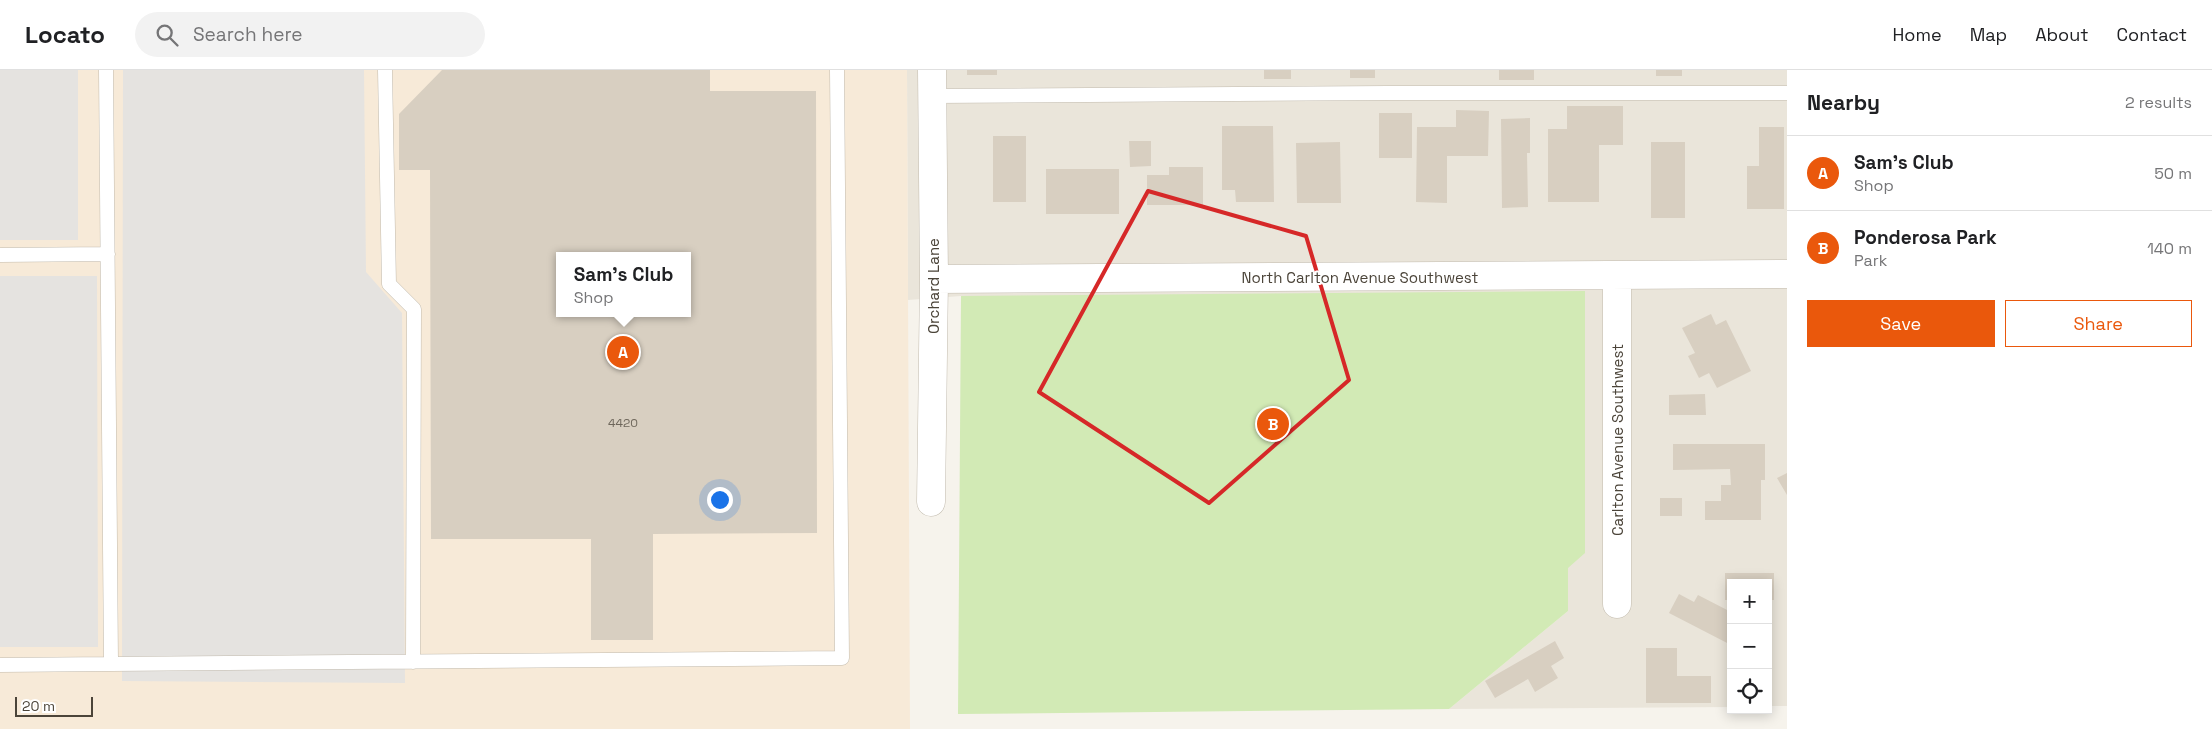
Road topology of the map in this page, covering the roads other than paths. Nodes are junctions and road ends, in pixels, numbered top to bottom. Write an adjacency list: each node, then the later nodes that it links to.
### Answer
1 (106, 70): 6 (lane)
2 (385, 70): 13 (lane)
3 (838, 70): 13 (lane)
4 (932, 83): 5 (lane); 10 (street, Orchard Lane)
5 (1787, 93)
6 (108, 254): 7 (lane); 14 (lane)
7 (0, 256)
8 (1787, 274): 9 (street, North Carlton Avenue Southwest)
9 (1618, 275): 10 (street, North Carlton Avenue Southwest); 12 (street, Carlton Avenue Southwest)
10 (934, 279): 11 (street, Orchard Lane)
11 (931, 502)
12 (1616, 604)
13 (412, 662): 14 (lane)
14 (111, 664): 15 (lane)
15 (0, 665)

